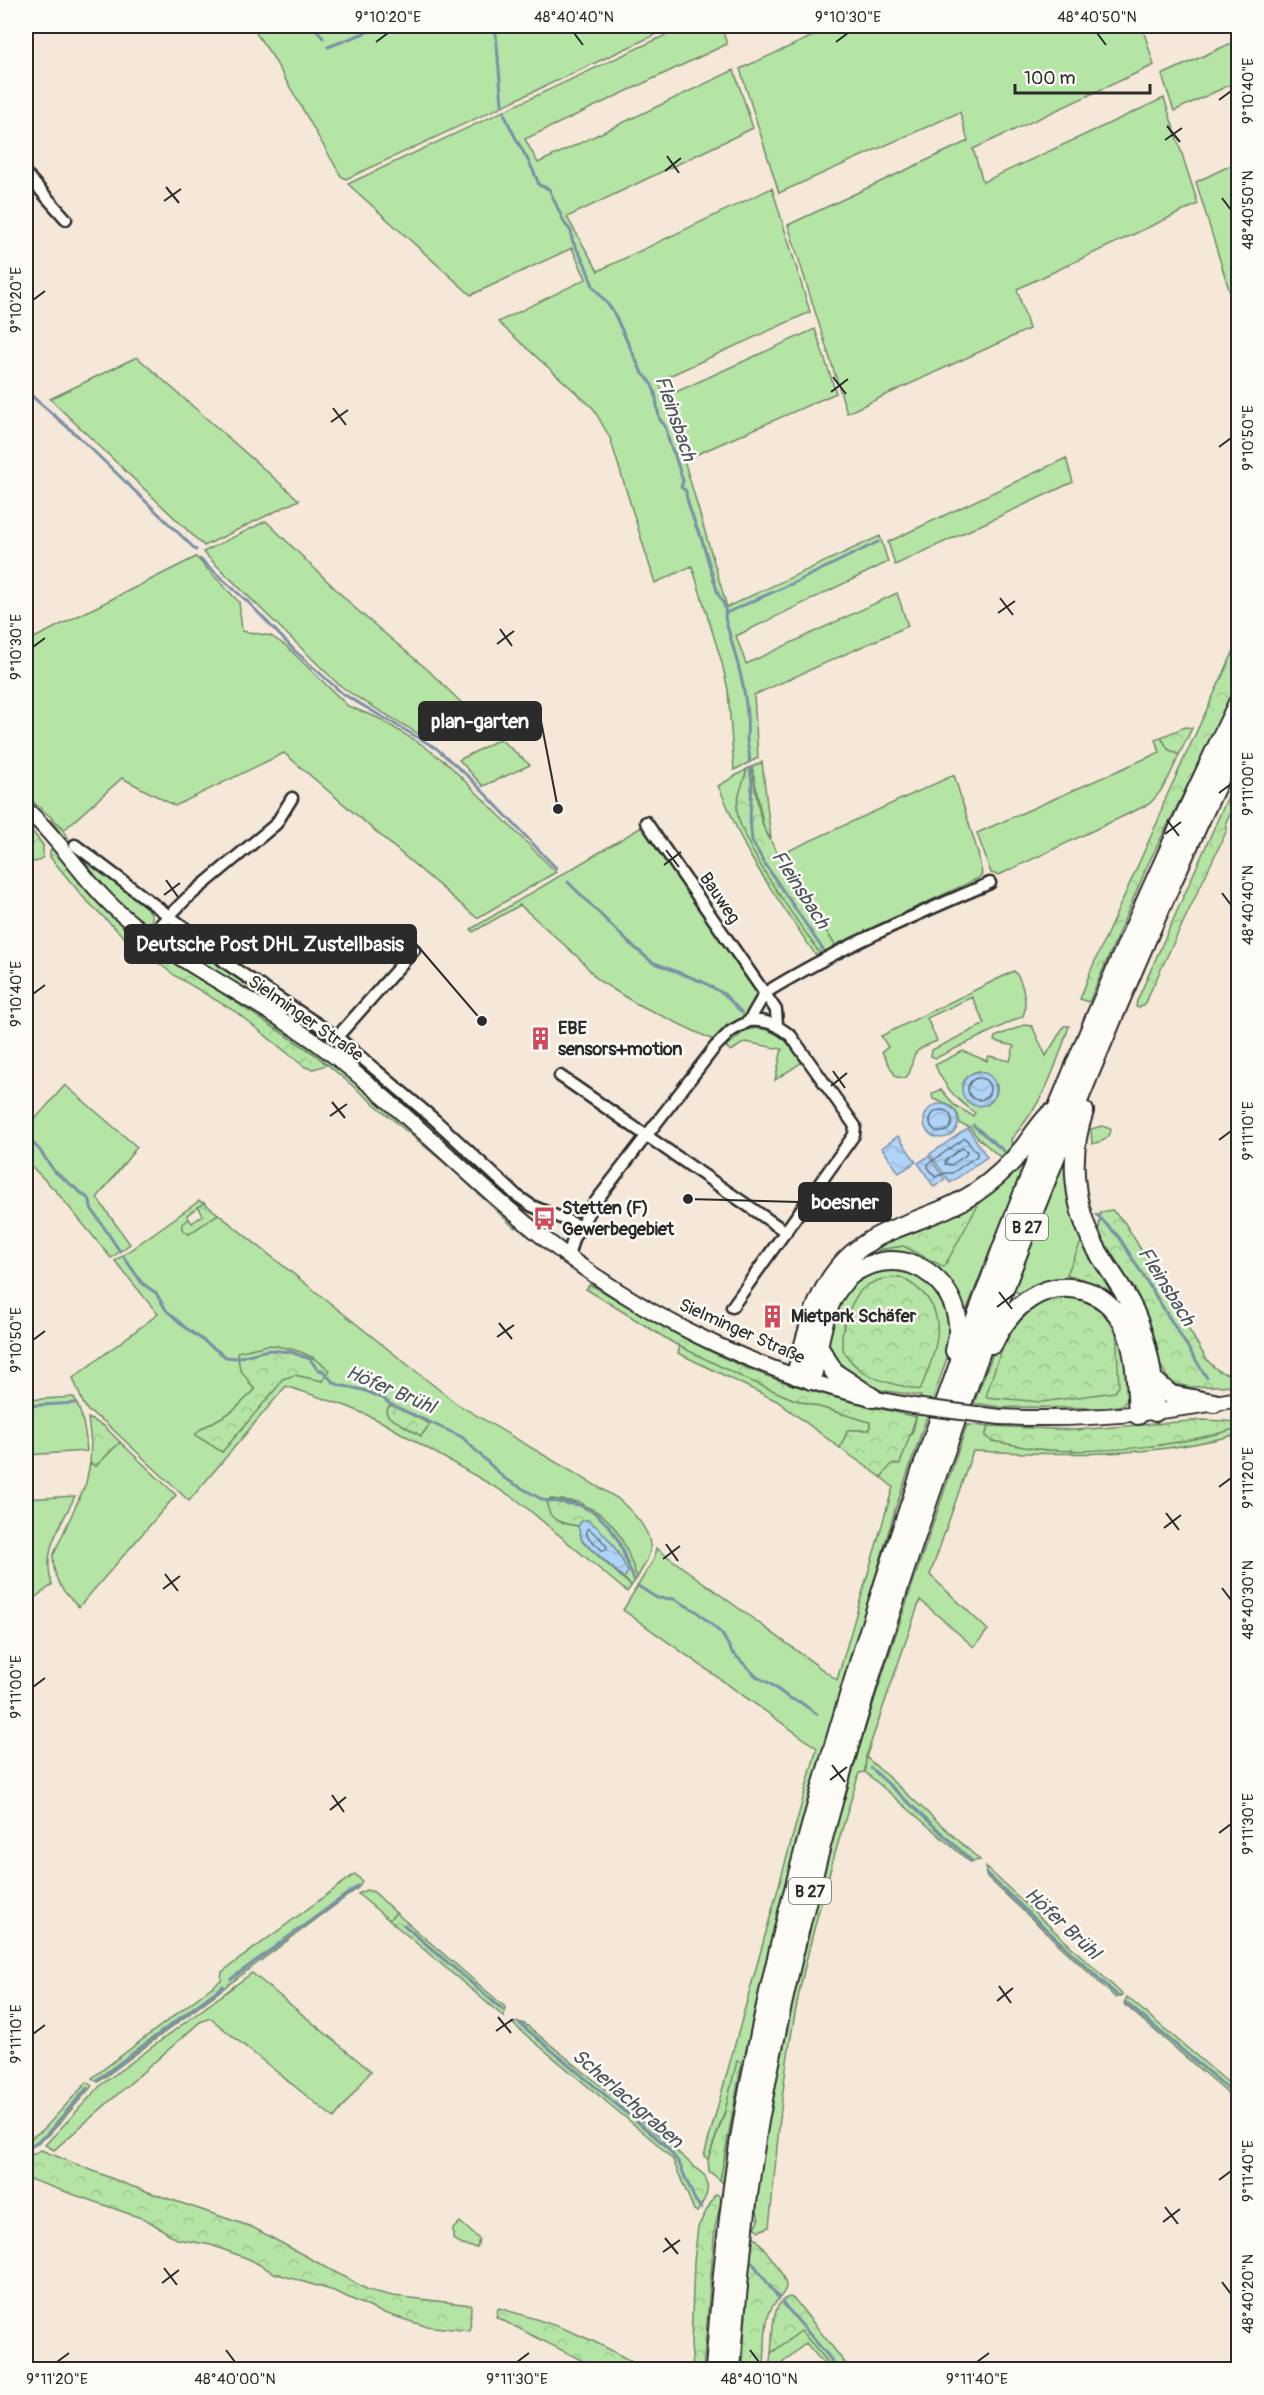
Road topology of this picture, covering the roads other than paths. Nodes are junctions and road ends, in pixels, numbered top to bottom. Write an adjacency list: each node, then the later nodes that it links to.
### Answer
1 (26, 174): 2 (street)
2 (66, 219)
3 (1239, 703): 19 (highway, B 27)
4 (1239, 739): 17 (highway, B 27)
5 (292, 798): 10 (street)
6 (26, 809): 11 (street, Sielminger Straße)
7 (646, 822): 13 (street, Bauweg)
8 (75, 845): 10 (street, Sielminger Straße)
9 (990, 883): 13 (street)
10 (168, 916): 11 (street); 16 (street, Sielminger Straße)
11 (149, 936): 23 (street, Sielminger Straße)
12 (414, 950): 16 (street)
13 (765, 993): 14 (street); 15 (street, Bauweg)
14 (750, 1021): 15 (street); 20 (street)
15 (777, 1025): 22 (street, Sielminger Straße)
16 (337, 1037): 21 (street, Sielminger Straße)
17 (1093, 1064): 28 (highway); 29 (highway, B 27)
18 (560, 1076): 20 (street)
19 (1059, 1104): 26 (highway, B 27); 27 (highway)
20 (647, 1136): 21 (street); 22 (street)
21 (580, 1226): 23 (street)
22 (786, 1232): 24 (street, Sielminger Straße)
23 (568, 1257): 27 (street, Sielminger Straße)
24 (732, 1306)
25 (819, 1347): 26 (highway); 27 (highway); 30 (highway)
26 (956, 1372): 34 (highway, B 27)
27 (804, 1378): 30 (street, Sielminger Straße)
28 (1152, 1379): 32 (highway); 33 (highway)
29 (965, 1392): 33 (highway); 35 (highway, B 27)
30 (873, 1398): 33 (street, Sielminger Straße, bridge)
31 (1239, 1399): 32 (street, Sielminger Straße)
32 (1214, 1403): 33 (street, Sielminger Straße)
33 (1147, 1413)
34 (715, 2370)
35 (731, 2370)

